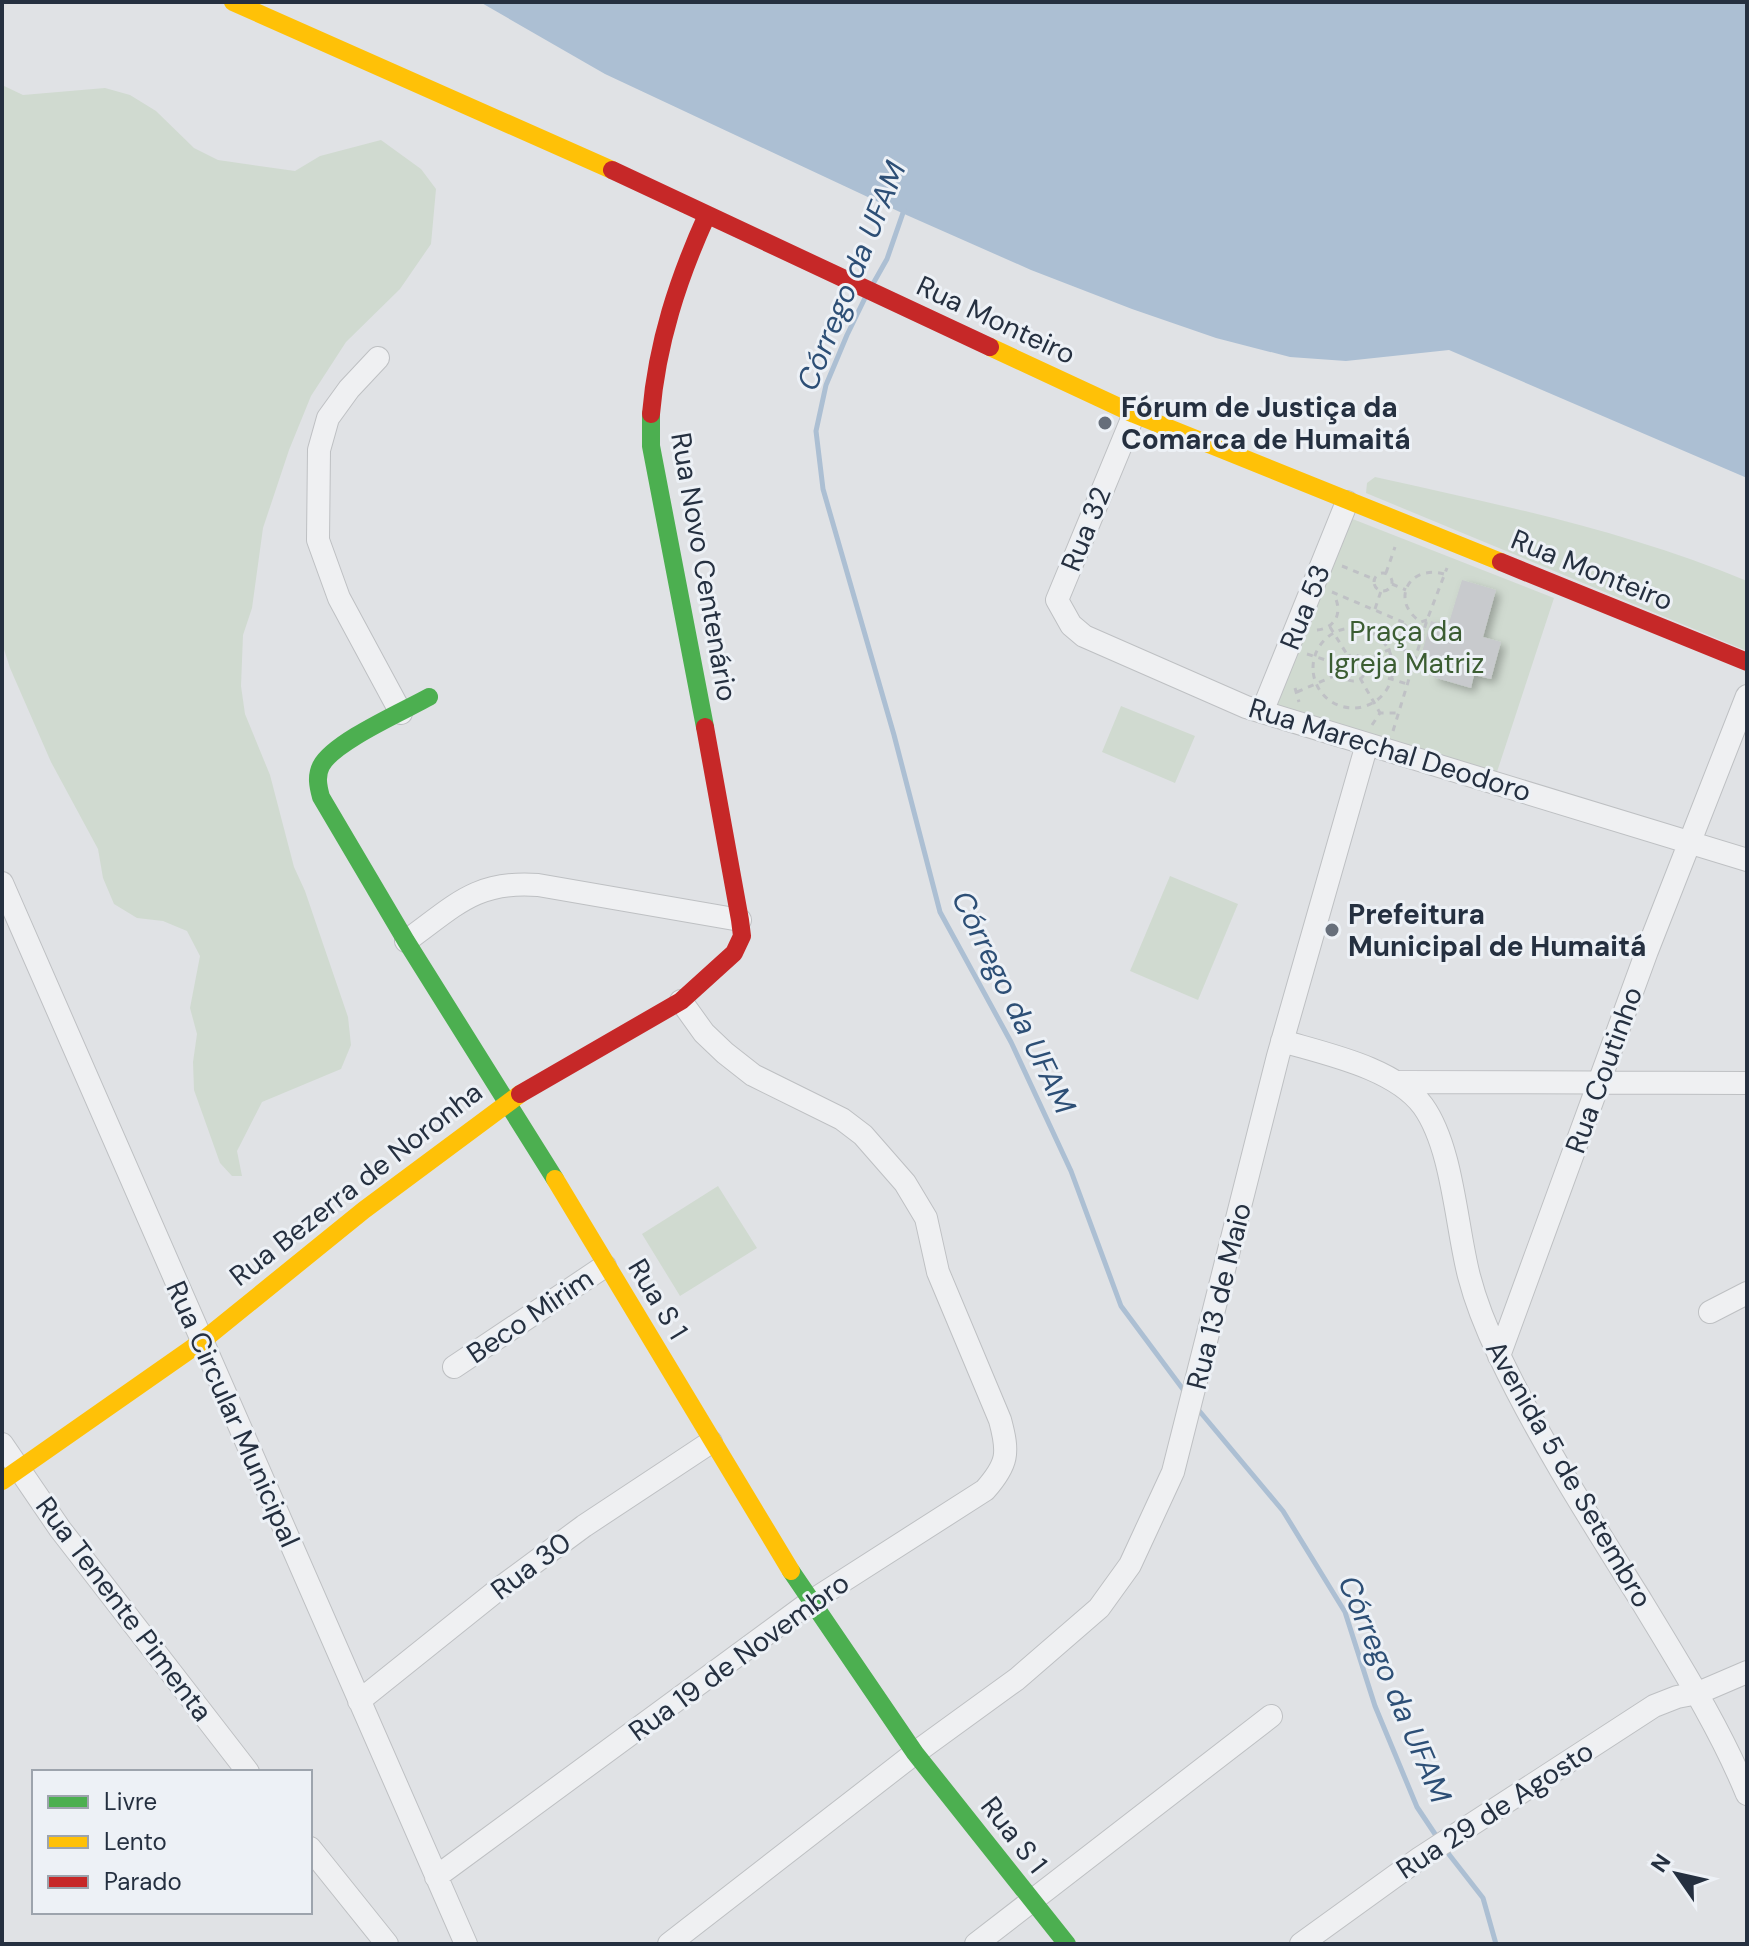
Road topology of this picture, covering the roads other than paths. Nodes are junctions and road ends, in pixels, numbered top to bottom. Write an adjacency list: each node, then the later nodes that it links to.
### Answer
1 (233, 2): 2 (street, Rua Monteiro)
2 (707, 215): 4 (street, Rua Monteiro); 16 (street, Rua Novo Centenário)
3 (378, 358): 11 (street)
4 (1134, 414): 5 (street, Rua Monteiro); 6 (street, Rua 32)
5 (1347, 502): 7 (street, Rua Monteiro); 10 (street, Rua 53)
6 (1057, 600): 10 (street, Rua Marechal Deodoro)
7 (1747, 662)
8 (1747, 696): 13 (street, Rua Coutinho)
9 (429, 697): 11 (street, Rua S 1)
10 (1262, 712): 12 (street, Rua Marechal Deodoro)
11 (401, 713): 17 (street, Rua S 1)
12 (1377, 747): 13 (street, Rua Marechal Deodoro); 19 (street, Rua 13 de Maio)
13 (1690, 842): 14 (street, Rua Marechal Deodoro); 20 (street, Rua Coutinho)
14 (1747, 860)
15 (2, 883): 27 (street, Rua Circular Municipal)
16 (741, 928): 17 (street); 18 (street, Rua Bezerra de Noronha)
17 (406, 941): 23 (street, Rua S 1)
18 (681, 1001): 23 (street, Rua Bezerra de Noronha); 33 (street, Rua 19 de Novembro)
19 (1282, 1041): 21 (street, Avenida 5 de Setembro); 38 (street, Rua 13 de Maio)
20 (1600, 1081): 21 (street); 22 (street); 28 (street, Rua Coutinho)
21 (1399, 1082): 28 (street, Avenida 5 de Setembro)
22 (1747, 1083)
23 (508, 1101): 24 (street, Rua S 1); 27 (street, Rua Bezerra de Noronha)
24 (605, 1266): 29 (street, Beco Mirim); 30 (street, Rua S 1)
25 (1747, 1293): 26 (street)
26 (1710, 1312)
27 (201, 1342): 32 (street, Rua Bezerra de Noronha); 36 (street, Rua Circular Municipal)
28 (1499, 1356): 35 (street, Avenida 5 de Setembro)
29 (454, 1367)
30 (711, 1442): 33 (street, Rua S 1); 36 (street, Rua 30)
31 (2, 1444): 32 (street, Rua Tenente Pimenta)
32 (10, 1474): 39 (street, Rua Tenente Pimenta)
33 (810, 1602): 38 (street, Rua S 1); 42 (street, Rua 19 de Novembro)
34 (1747, 1672): 35 (street, Rua 29 de Agosto)
35 (1698, 1693): 40 (street, Avenida 5 de Setembro); 49 (street, Rua 29 de Agosto)
36 (359, 1701): 42 (street, Rua Circular Municipal)
37 (1271, 1716): 43 (street)
38 (915, 1753): 43 (street, Rua S 1); 46 (street, Rua 13 de Maio)
39 (246, 1770)
40 (1747, 1794)
41 (312, 1850): 44 (street)
42 (436, 1877): 45 (street, Rua Circular Municipal)
43 (1031, 1900): 47 (street); 48 (street, Rua S 1)
44 (387, 1944)
45 (466, 1944)
46 (669, 1944)
47 (976, 1944)
48 (1067, 1944)
49 (1301, 1944)

